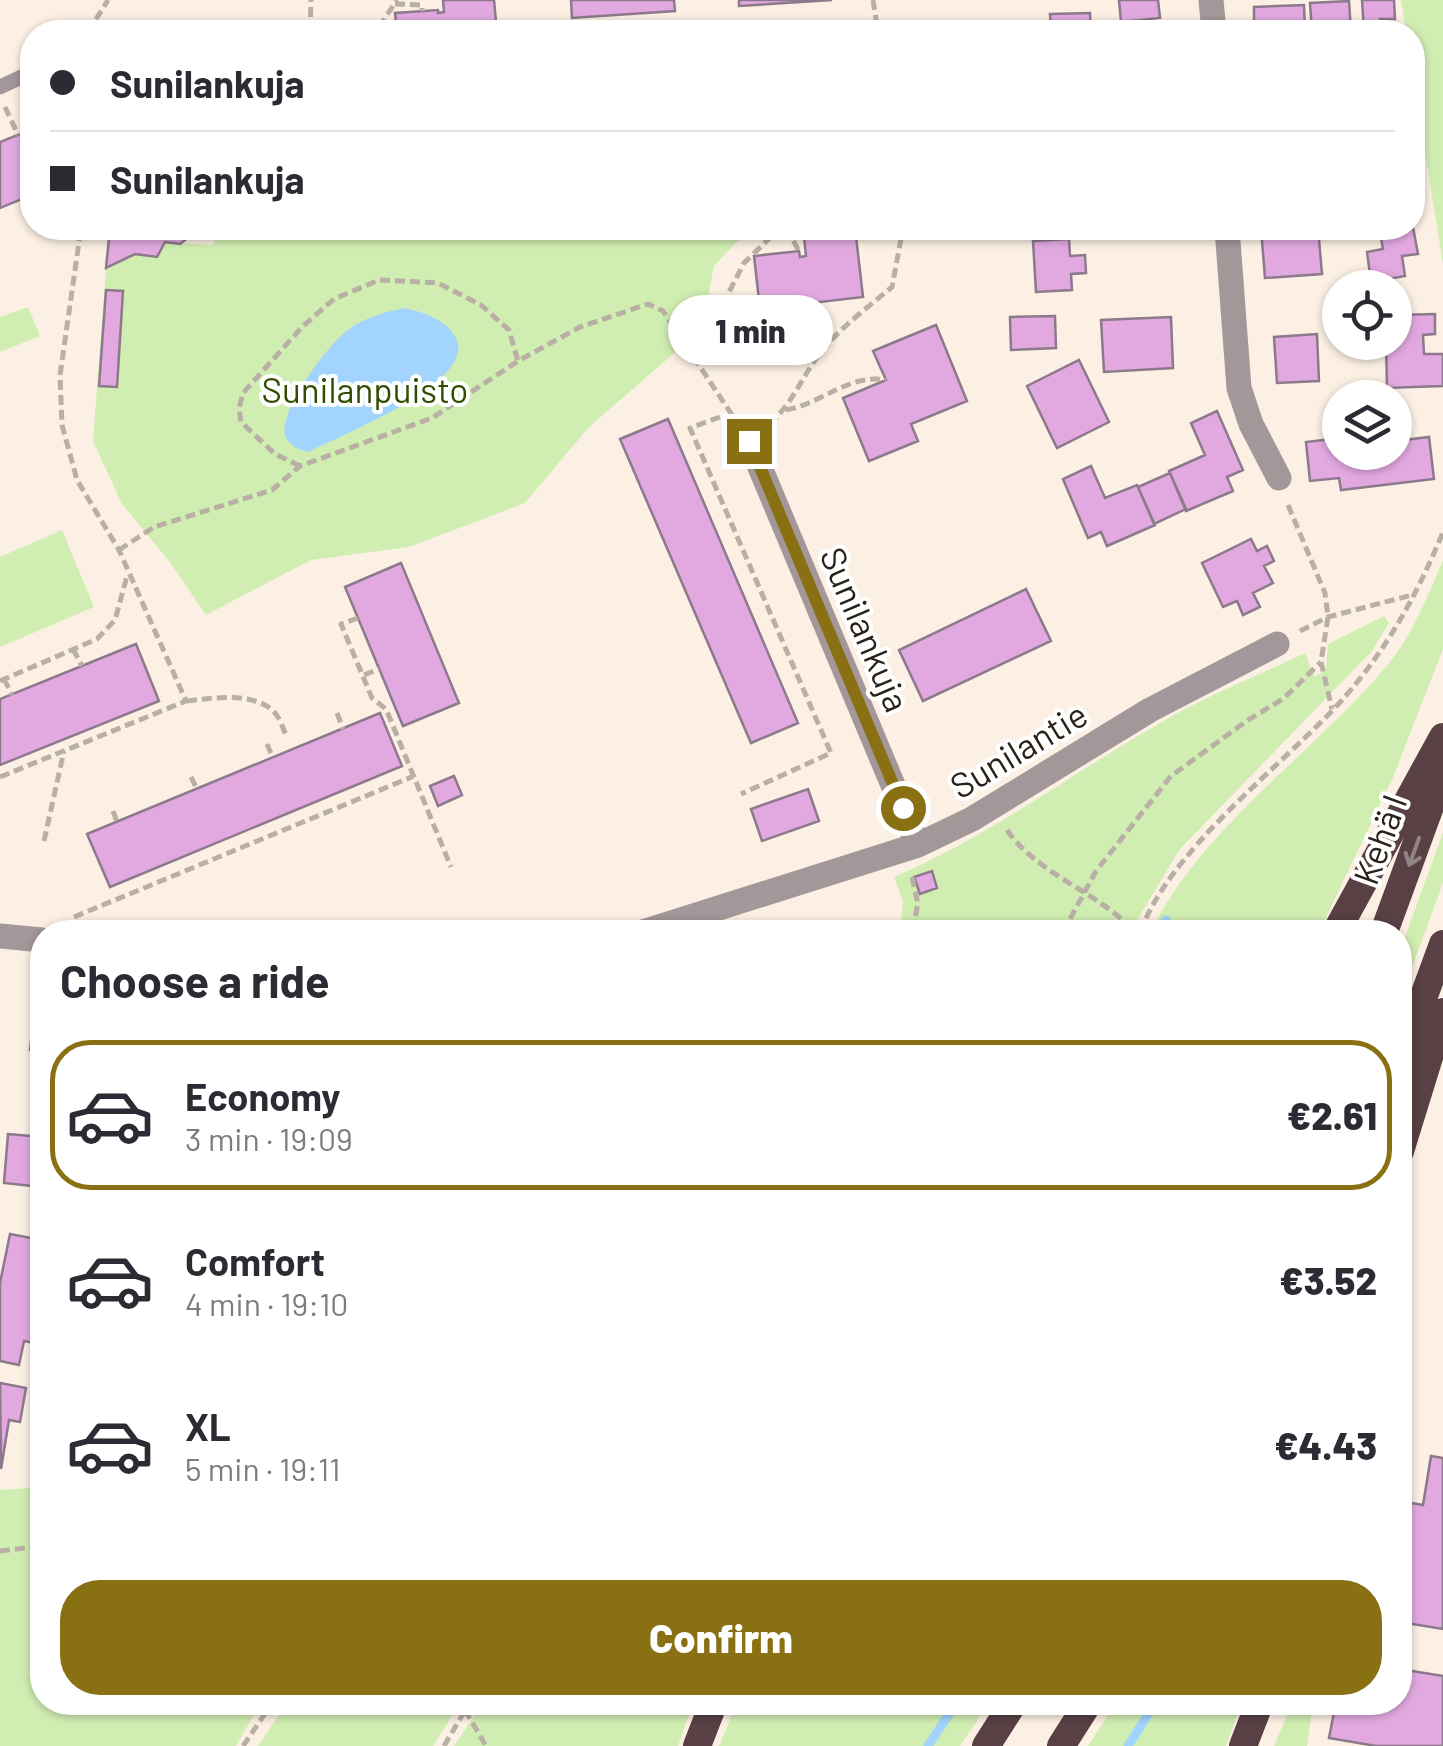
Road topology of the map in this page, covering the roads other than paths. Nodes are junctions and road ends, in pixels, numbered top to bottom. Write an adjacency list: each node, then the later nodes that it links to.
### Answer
1 (1228, 240): 3 (street)
2 (749, 441): 7 (street, Sunilankuja)
3 (1278, 478)
4 (1276, 644): 7 (street, Sunilantie)
5 (1443, 737): 9 (highway)
6 (1443, 771): 10 (highway, Kehä I, one-way to 10)
7 (911, 848): 8 (street, Sunilantie)
8 (681, 920)
9 (1343, 920)
10 (1388, 920)
11 (1, 938): 12 (street)
12 (30, 939)
13 (1443, 944): 15 (highway)
14 (1443, 1012): 16 (highway)
15 (1412, 1028)
16 (1412, 1112)
17 (709, 1715): 21 (highway)
18 (1006, 1715): 22 (highway)
19 (1081, 1715): 23 (highway)
20 (1255, 1715): 24 (highway)
21 (698, 1746)
22 (986, 1746)
23 (1061, 1746)
24 (1242, 1746)

